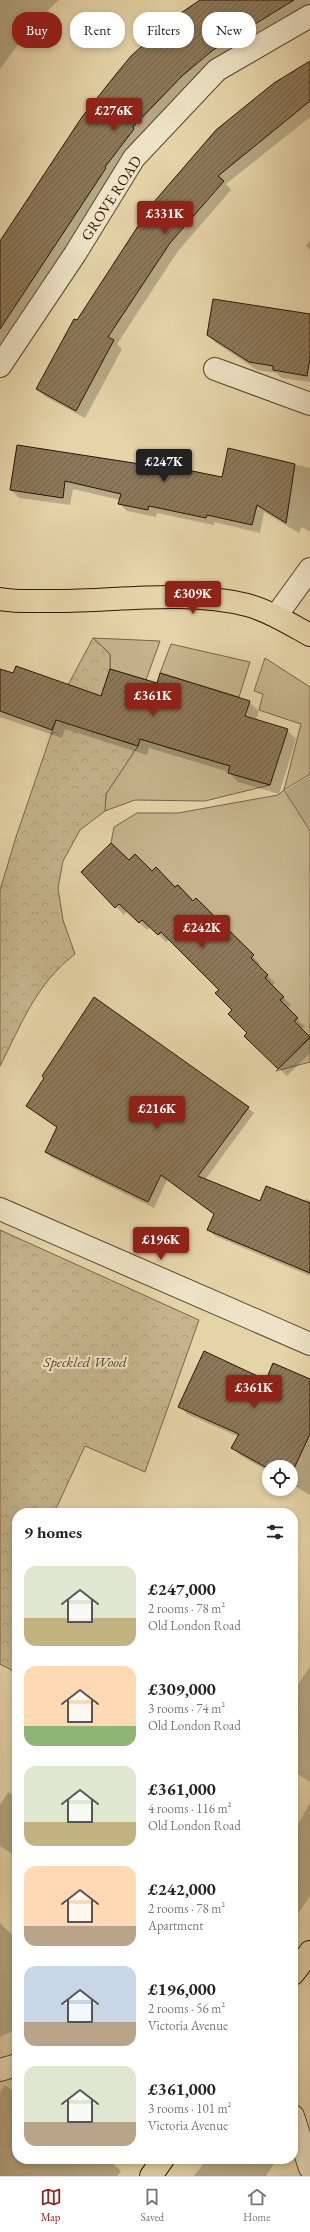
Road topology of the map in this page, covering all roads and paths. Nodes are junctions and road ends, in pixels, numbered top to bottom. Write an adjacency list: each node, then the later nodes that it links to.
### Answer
1 (310, 16): 2 (street, GROVE ROAD)
2 (0, 366)
3 (214, 369): 4 (street)
4 (310, 404)
5 (310, 569): 7 (street)
6 (0, 599): 7 (main road)
7 (276, 616): 8 (main road)
8 (310, 635)
9 (0, 1209): 10 (street)
10 (310, 1344)
11 (310, 1952): 12 (main road)
12 (298, 1968)
13 (12, 2066): 14 (street)
14 (0, 2070)
15 (298, 2126): 16 (street)
16 (305, 2140): 18 (street)
17 (159, 2164): 19 (main road)
18 (310, 2168)
19 (151, 2176)

